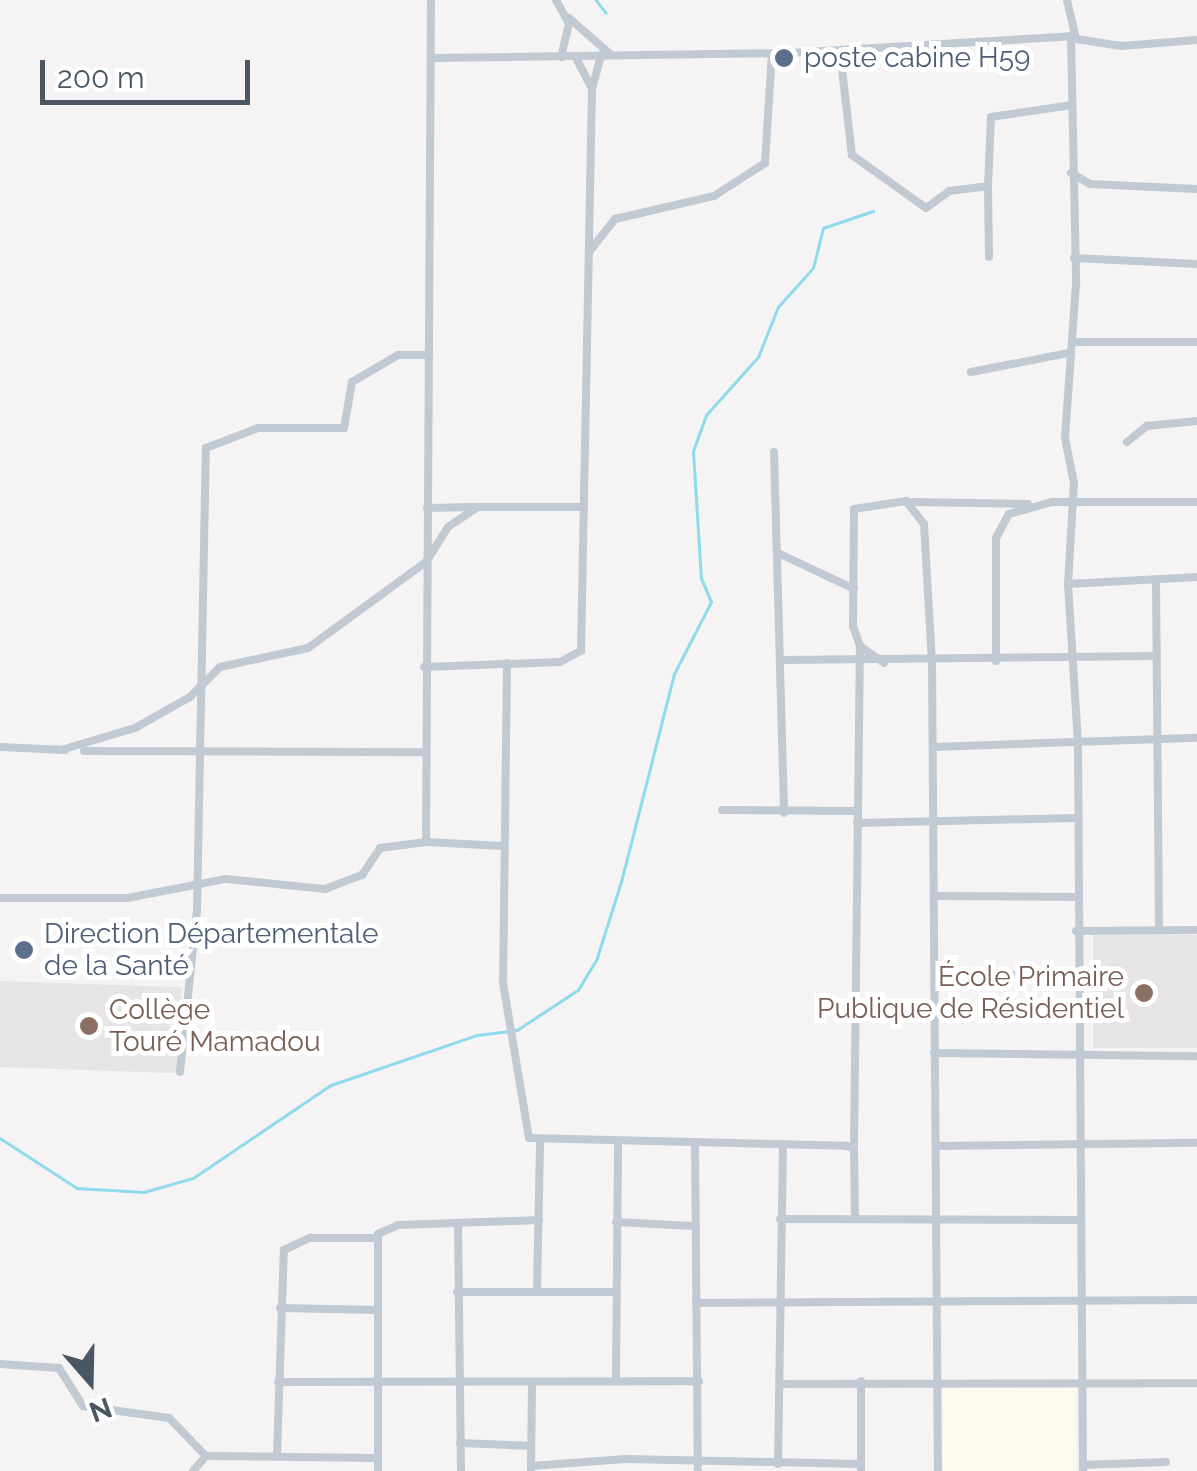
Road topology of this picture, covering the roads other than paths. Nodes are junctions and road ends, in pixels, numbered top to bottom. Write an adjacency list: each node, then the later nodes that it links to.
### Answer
1 (431, 0): 11 (street)
2 (556, 0): 4 (street)
3 (1067, 0): 5 (street)
4 (569, 18): 9 (street); 10 (street)
5 (1071, 36): 6 (street); 7 (street); 14 (street)
6 (1197, 40)
7 (840, 52): 8 (street); 16 (street)
8 (772, 53): 9 (street); 18 (street)
9 (605, 55): 12 (street); 13 (street)
10 (561, 57): 11 (street); 12 (street)
11 (432, 58): 25 (street)
12 (576, 58): 13 (street)
13 (592, 89): 18 (street)
14 (1072, 105): 15 (street); 16 (street)
15 (1071, 173): 17 (street); 20 (street)
16 (988, 186): 19 (street)
17 (1197, 189)
18 (588, 254): 35 (street)
19 (988, 258)
20 (1074, 258): 21 (street); 22 (street)
21 (1197, 264)
22 (1072, 342): 23 (street); 24 (street)
23 (1197, 342)
24 (1069, 353): 26 (street); 30 (street)
25 (428, 355): 36 (street); 53 (street)
26 (970, 372)
27 (1197, 421): 28 (street)
28 (1127, 442)
29 (774, 452): 37 (street)
30 (1074, 501): 32 (street); 33 (street); 41 (street)
31 (913, 502): 33 (street); 42 (street); 49 (street)
32 (1197, 502)
33 (1030, 504): 48 (street)
34 (478, 507): 35 (street); 36 (street); 38 (street)
35 (581, 507): 51 (street)
36 (427, 508): 38 (street)
37 (778, 553): 42 (street); 46 (street)
38 (426, 562): 52 (street); 53 (street)
39 (1197, 578): 40 (street)
40 (1156, 580): 41 (street); 44 (street)
41 (1068, 584): 45 (street)
42 (854, 589): 43 (street)
43 (860, 646): 47 (street); 50 (street)
44 (1157, 656): 45 (street); 55 (street)
45 (1076, 657): 48 (street); 56 (street)
46 (782, 660): 47 (street); 64 (street)
47 (859, 660): 50 (street); 63 (street)
48 (996, 660): 49 (street)
49 (932, 661): 50 (street); 58 (street)
50 (884, 663)
51 (507, 664): 52 (street); 69 (street)
52 (424, 668): 61 (street)
53 (202, 685): 59 (street); 60 (street)
54 (1197, 738): 55 (street)
55 (1159, 740): 56 (street); 74 (street)
56 (1078, 742): 58 (street); 65 (street)
57 (0, 747): 59 (street)
58 (933, 747): 66 (street)
59 (61, 750): 60 (street)
60 (200, 750): 61 (street); 70 (street)
61 (422, 752): 68 (street)
62 (722, 810): 64 (street)
63 (858, 811): 64 (street); 67 (street)
64 (784, 813)
65 (1075, 818): 66 (street); 72 (street)
66 (936, 821): 67 (street); 71 (street)
67 (857, 823): 90 (street)
68 (426, 842): 69 (street); 70 (street)
69 (502, 846): 83 (street)
70 (198, 889): 73 (street); 82 (street)
71 (935, 896): 72 (street); 78 (street)
72 (1076, 897): 76 (street)
73 (0, 898)
74 (1159, 930): 75 (street); 76 (street)
75 (1197, 930)
76 (1076, 932): 77 (street)
77 (1076, 973): 78 (street); 79 (street)
78 (935, 977): 80 (street)
79 (1078, 1051): 80 (street); 81 (street); 88 (street)
80 (934, 1053): 89 (street)
81 (1197, 1056)
82 (180, 1072)
83 (540, 1142): 84 (street); 94 (street)
84 (618, 1142): 86 (street); 96 (street)
85 (1197, 1142): 88 (street)
86 (696, 1143): 87 (street); 98 (street)
87 (783, 1144): 90 (street); 93 (street)
88 (1078, 1145): 89 (street); 95 (street)
89 (936, 1146): 92 (street)
90 (854, 1148): 91 (street)
91 (855, 1216): 92 (street); 93 (street)
92 (934, 1217): 95 (street); 103 (street)
93 (780, 1219): 106 (street)
94 (539, 1220): 97 (street); 100 (street)
95 (1080, 1220): 105 (street)
96 (616, 1222): 98 (street); 102 (street)
97 (458, 1225): 99 (street); 101 (street)
98 (693, 1226): 107 (street)
99 (377, 1238): 108 (street); 109 (street)
100 (537, 1290): 101 (street); 102 (street)
101 (458, 1292): 121 (street)
102 (615, 1292): 112 (street)
103 (937, 1299): 105 (street); 106 (street); 111 (street)
104 (1197, 1300): 105 (street)
105 (1081, 1301): 116 (street)
106 (777, 1302): 107 (street); 119 (street)
107 (696, 1303): 115 (street)
108 (280, 1308): 109 (street); 114 (street)
109 (376, 1310): 120 (street)
110 (0, 1364): 124 (street)
111 (938, 1378): 113 (street); 116 (street); 137 (street)
112 (616, 1380): 115 (street); 118 (street)
113 (861, 1380): 119 (street); 130 (street)
114 (278, 1382): 120 (street); 125 (street)
115 (699, 1382): 127 (street)
116 (1082, 1382): 117 (street); 132 (street)
117 (1197, 1382)
118 (532, 1384): 121 (street); 123 (street)
119 (780, 1384): 129 (street)
120 (377, 1386): 121 (street); 126 (street)
121 (459, 1386): 122 (street)
122 (460, 1442): 123 (street); 135 (street)
123 (531, 1446): 131 (street)
124 (206, 1456): 125 (street); 133 (street)
125 (277, 1456): 126 (street)
126 (378, 1458): 134 (street)
127 (698, 1460): 129 (street); 131 (street); 136 (street)
128 (1166, 1462): 132 (street)
129 (778, 1464): 130 (street)
130 (861, 1467)
131 (531, 1468)
132 (1082, 1468)
133 (193, 1471)
134 (378, 1471)
135 (461, 1471)
136 (698, 1471)
137 (938, 1471)

